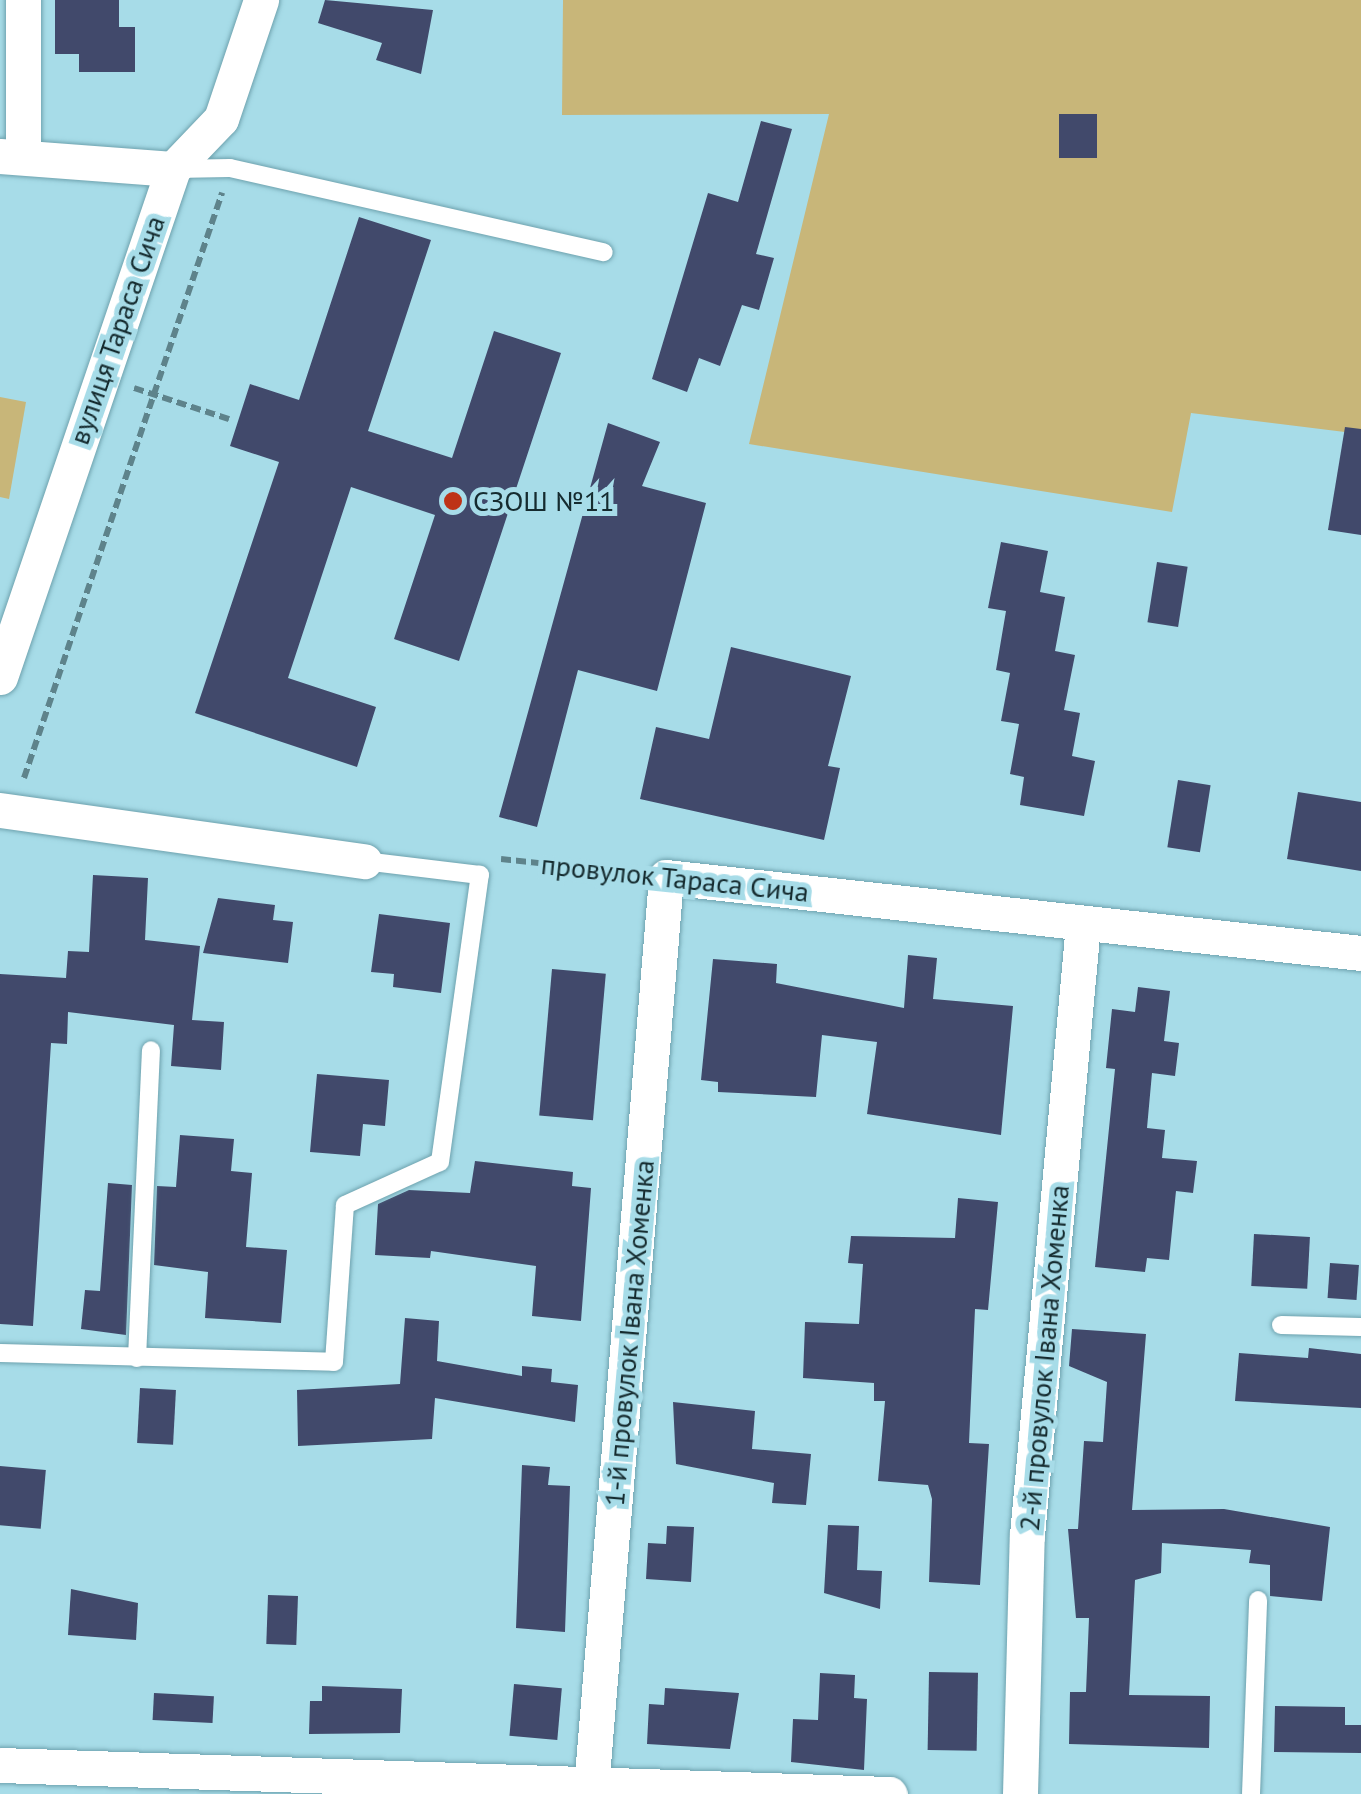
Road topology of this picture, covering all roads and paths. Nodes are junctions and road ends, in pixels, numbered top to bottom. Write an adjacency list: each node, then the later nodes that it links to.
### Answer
1 (23, 0): 3 (street)
2 (260, 0): 4 (street, вулиця Тараса Сича)
3 (12, 156): 4 (street)
4 (173, 168): 5 (lane); 7 (street, вулиця Тараса Сича)
5 (230, 168): 6 (lane); 8 (path)
6 (604, 252)
7 (100, 376): 8 (path); 10 (street, вулиця Тараса Сича)
8 (156, 395): 9 (path); 11 (path)
9 (230, 419)
10 (0, 676)
11 (6, 812): 13 (street)
12 (492, 858): 14 (path, провулок Тараса Сича)
13 (364, 861): 21 (lane)
14 (666, 877): 15 (street, провулок Тараса Сича); 25 (street, 1-й провулок Івана Хоменка)
15 (1083, 924): 16 (street, провулок Тараса Сича); 27 (street, 2-й провулок Івана Хоменка)
16 (1361, 954)
17 (152, 1050): 21 (lane)
18 (1281, 1325): 19 (lane)
19 (1361, 1327)
20 (0, 1353): 21 (lane)
21 (136, 1358)
22 (1258, 1600): 28 (lane)
23 (0, 1765): 24 (street)
24 (435, 1788): 25 (street)
25 (592, 1788): 26 (street)
26 (890, 1794)
27 (1020, 1794)
28 (1251, 1794)

